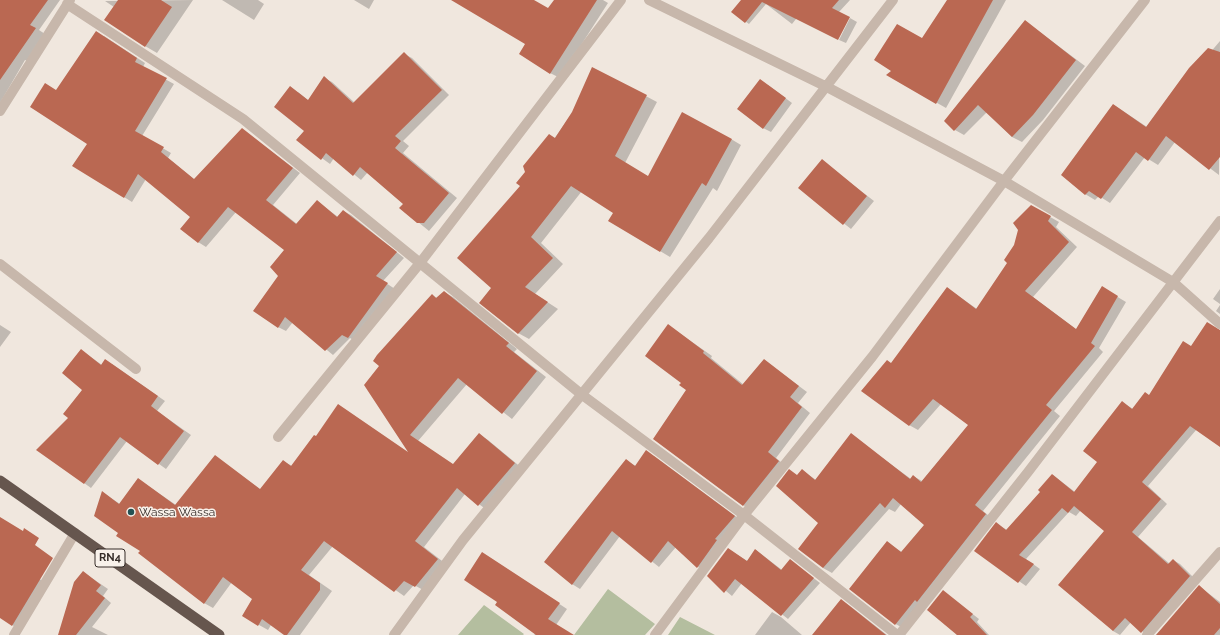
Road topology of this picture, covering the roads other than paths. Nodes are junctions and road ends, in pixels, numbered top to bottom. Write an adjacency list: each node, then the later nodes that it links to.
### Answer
1 (621, 0): 10 (street)
2 (649, 0): 6 (street)
3 (893, 0): 6 (street)
4 (1145, 0): 8 (street)
5 (69, 2): 7 (street); 10 (street)
6 (827, 87): 8 (street); 15 (street)
7 (0, 111)
8 (1004, 181): 12 (street); 18 (street)
9 (1220, 221): 12 (street)
10 (420, 263): 15 (street); 16 (street)
11 (0, 264): 14 (street)
12 (1173, 282): 13 (street); 25 (street)
13 (1220, 324)
14 (136, 369)
15 (581, 394): 18 (street); 23 (street)
16 (278, 437)
17 (0, 481): 19 (highway, RN4)
18 (744, 514): 24 (street); 25 (street)
19 (75, 533): 21 (street); 22 (highway, RN4)
20 (1220, 552): 26 (street)
21 (14, 635)
22 (219, 635)
23 (394, 635)
24 (655, 635)
25 (898, 635)
26 (1147, 635)

